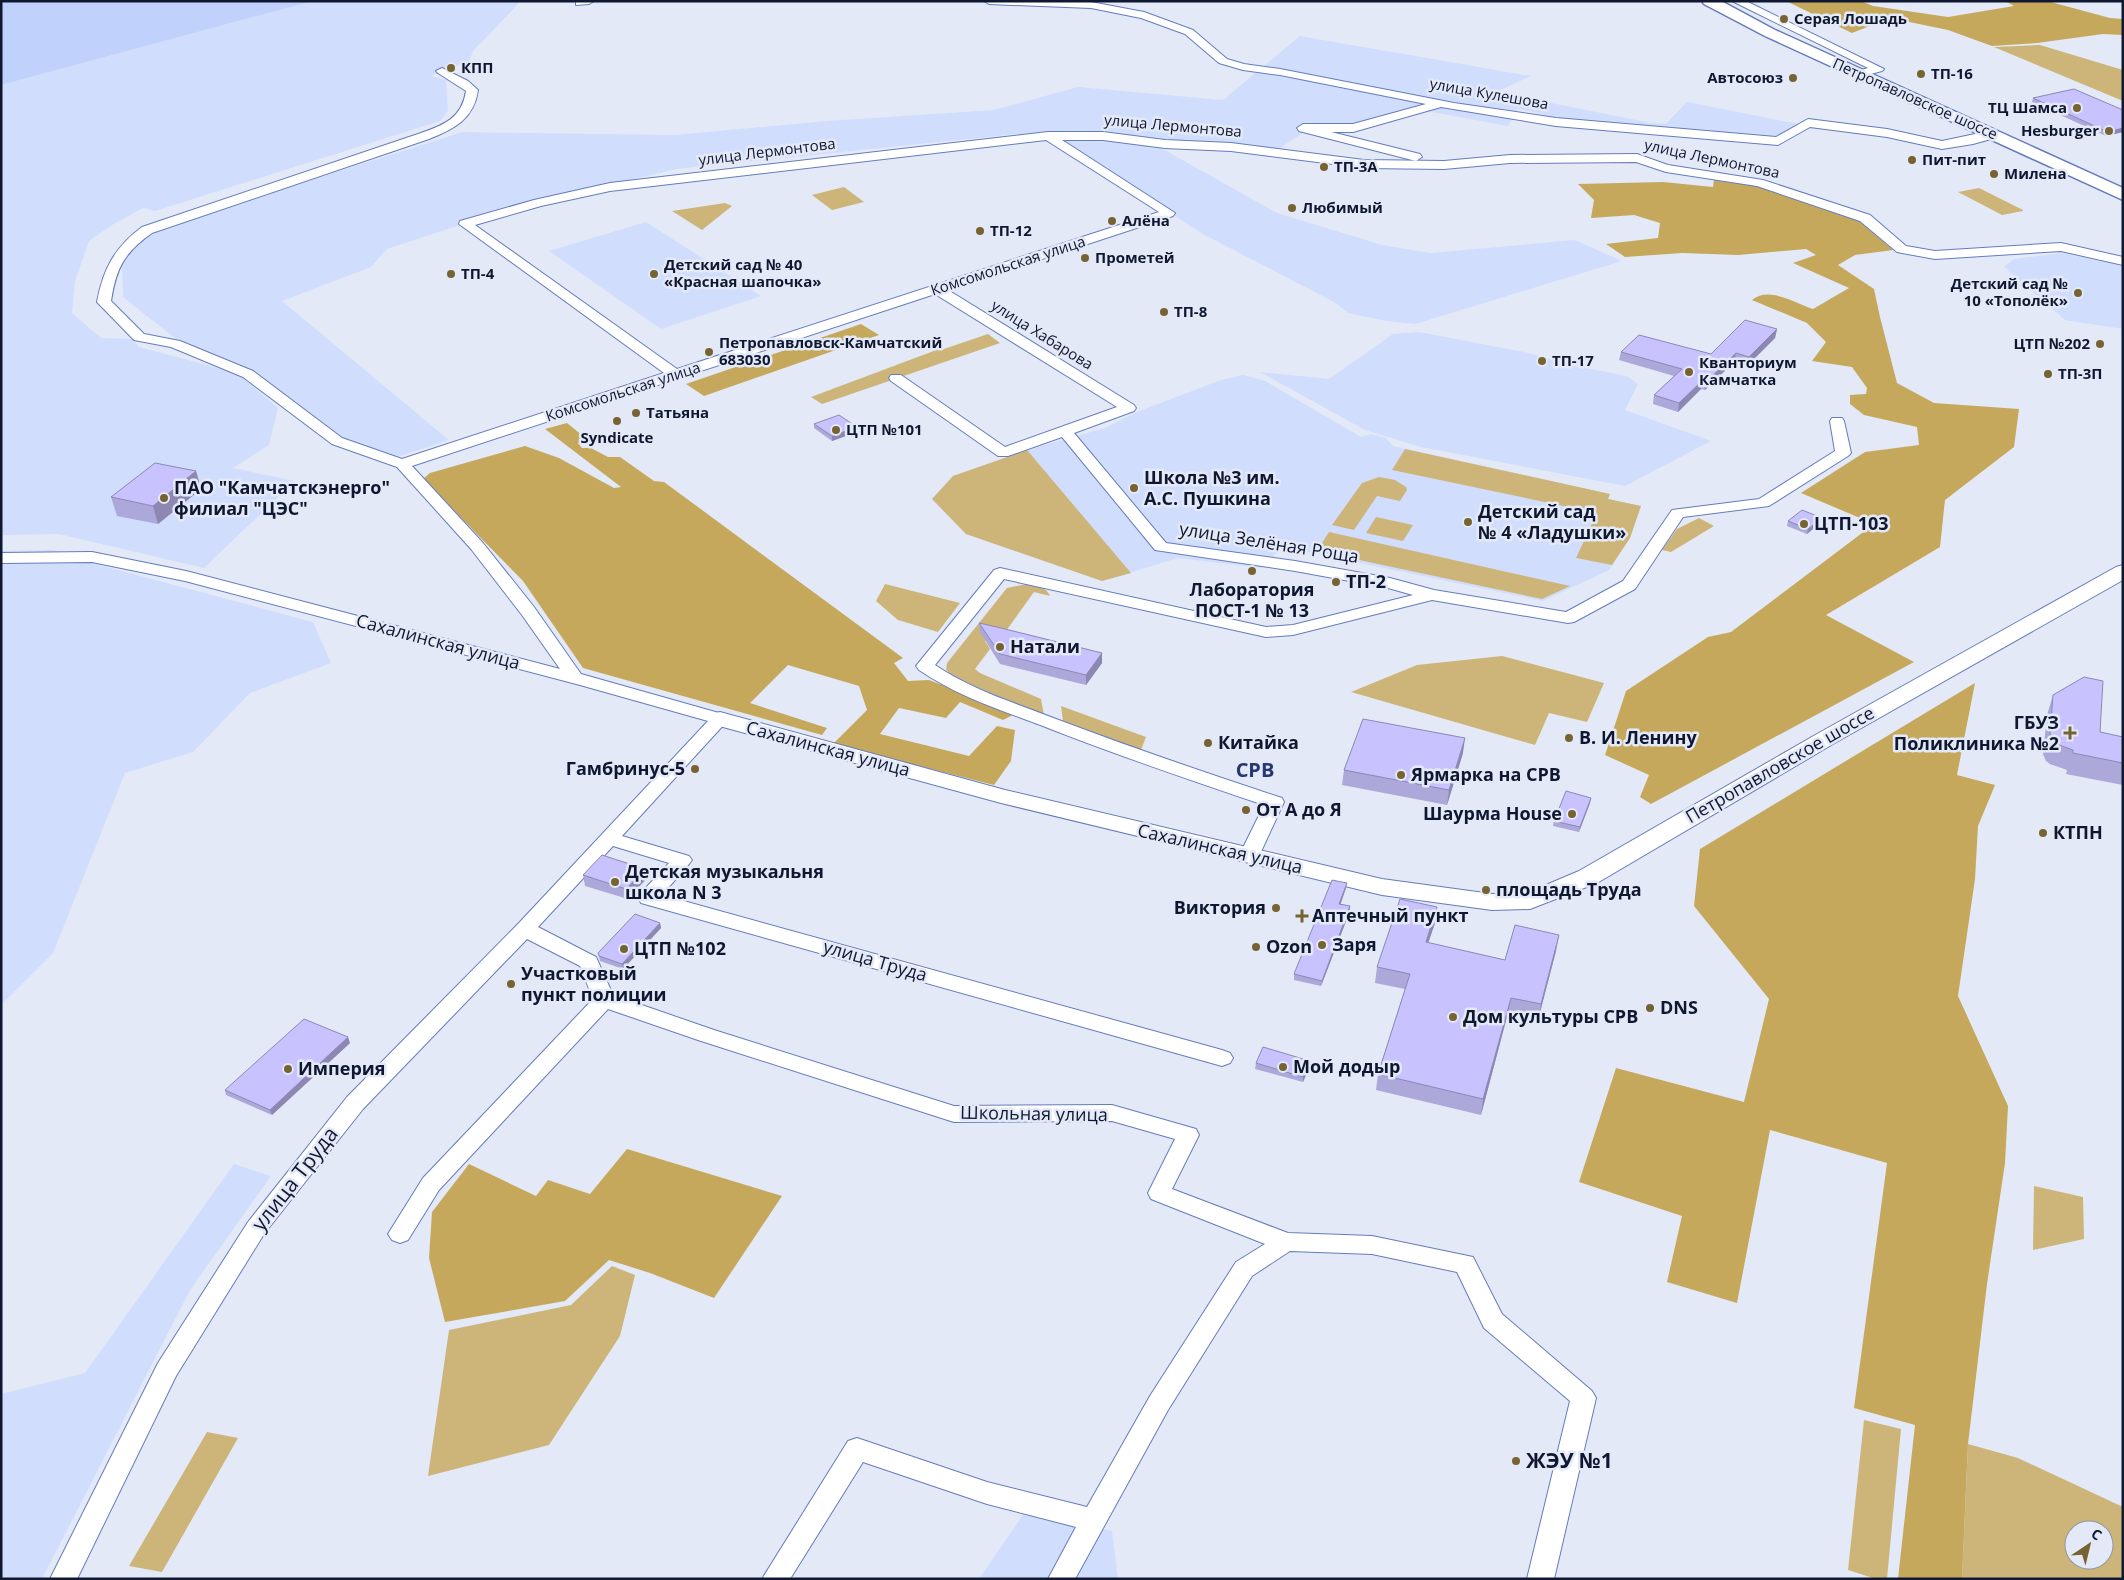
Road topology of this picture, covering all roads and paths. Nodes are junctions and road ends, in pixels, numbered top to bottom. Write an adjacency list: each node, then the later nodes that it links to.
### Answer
1 (989, 1): 6 (street, улица Кулешова)
2 (1709, 1): 5 (main road, Петропавловское шоссе)
3 (1737, 1): 5 (street)
4 (442, 71): 17 (street)
5 (1859, 74): 7 (main road, Петропавловское шоссе)
6 (1442, 103): 7 (street, улица Кулешова); 9 (street)
7 (1994, 134): 10 (main road, Петропавловское шоссе)
8 (1048, 136): 9 (street, улица Лермонтова); 12 (street, Комсомольская улица); 13 (street, улица Лермонтова)
9 (1444, 164): 11 (street, улица Лермонтова)
10 (2123, 195)
11 (2123, 261)
12 (937, 289): 13 (street, Комсомольская улица); 16 (street, улица Хабарова)
13 (676, 374): 17 (street, Комсомольская улица)
14 (896, 378): 16 (street)
15 (1837, 421): 20 (street, улица Зелёная Роща)
16 (1065, 431): 20 (street, улица Зелёная Роща)
17 (402, 464): 21 (street)
18 (1, 558): 21 (street, Сахалинская улица)
19 (2123, 571): 24 (street, Петропавловское шоссе)
20 (1432, 595): 25 (street)
21 (575, 678): 22 (street, Сахалинская улица)
22 (720, 719): 23 (street, улица Труда); 25 (street, Сахалинская улица)
23 (610, 839): 26 (street, улица Труда); 28 (street, улица Труда)
24 (1647, 842): 25 (street, Сахалинская улица)
25 (1249, 856)
26 (525, 929): 27 (street); 32 (street, улица Труда)
27 (604, 1000): 29 (street); 30 (street, Школьная улица)
28 (1222, 1058)
29 (400, 1234)
30 (1286, 1242): 31 (street); 35 (street, Школьная улица)
31 (1094, 1520): 33 (street); 34 (street)
32 (62, 1579)
33 (775, 1579)
34 (1062, 1579)
35 (1540, 1579)

